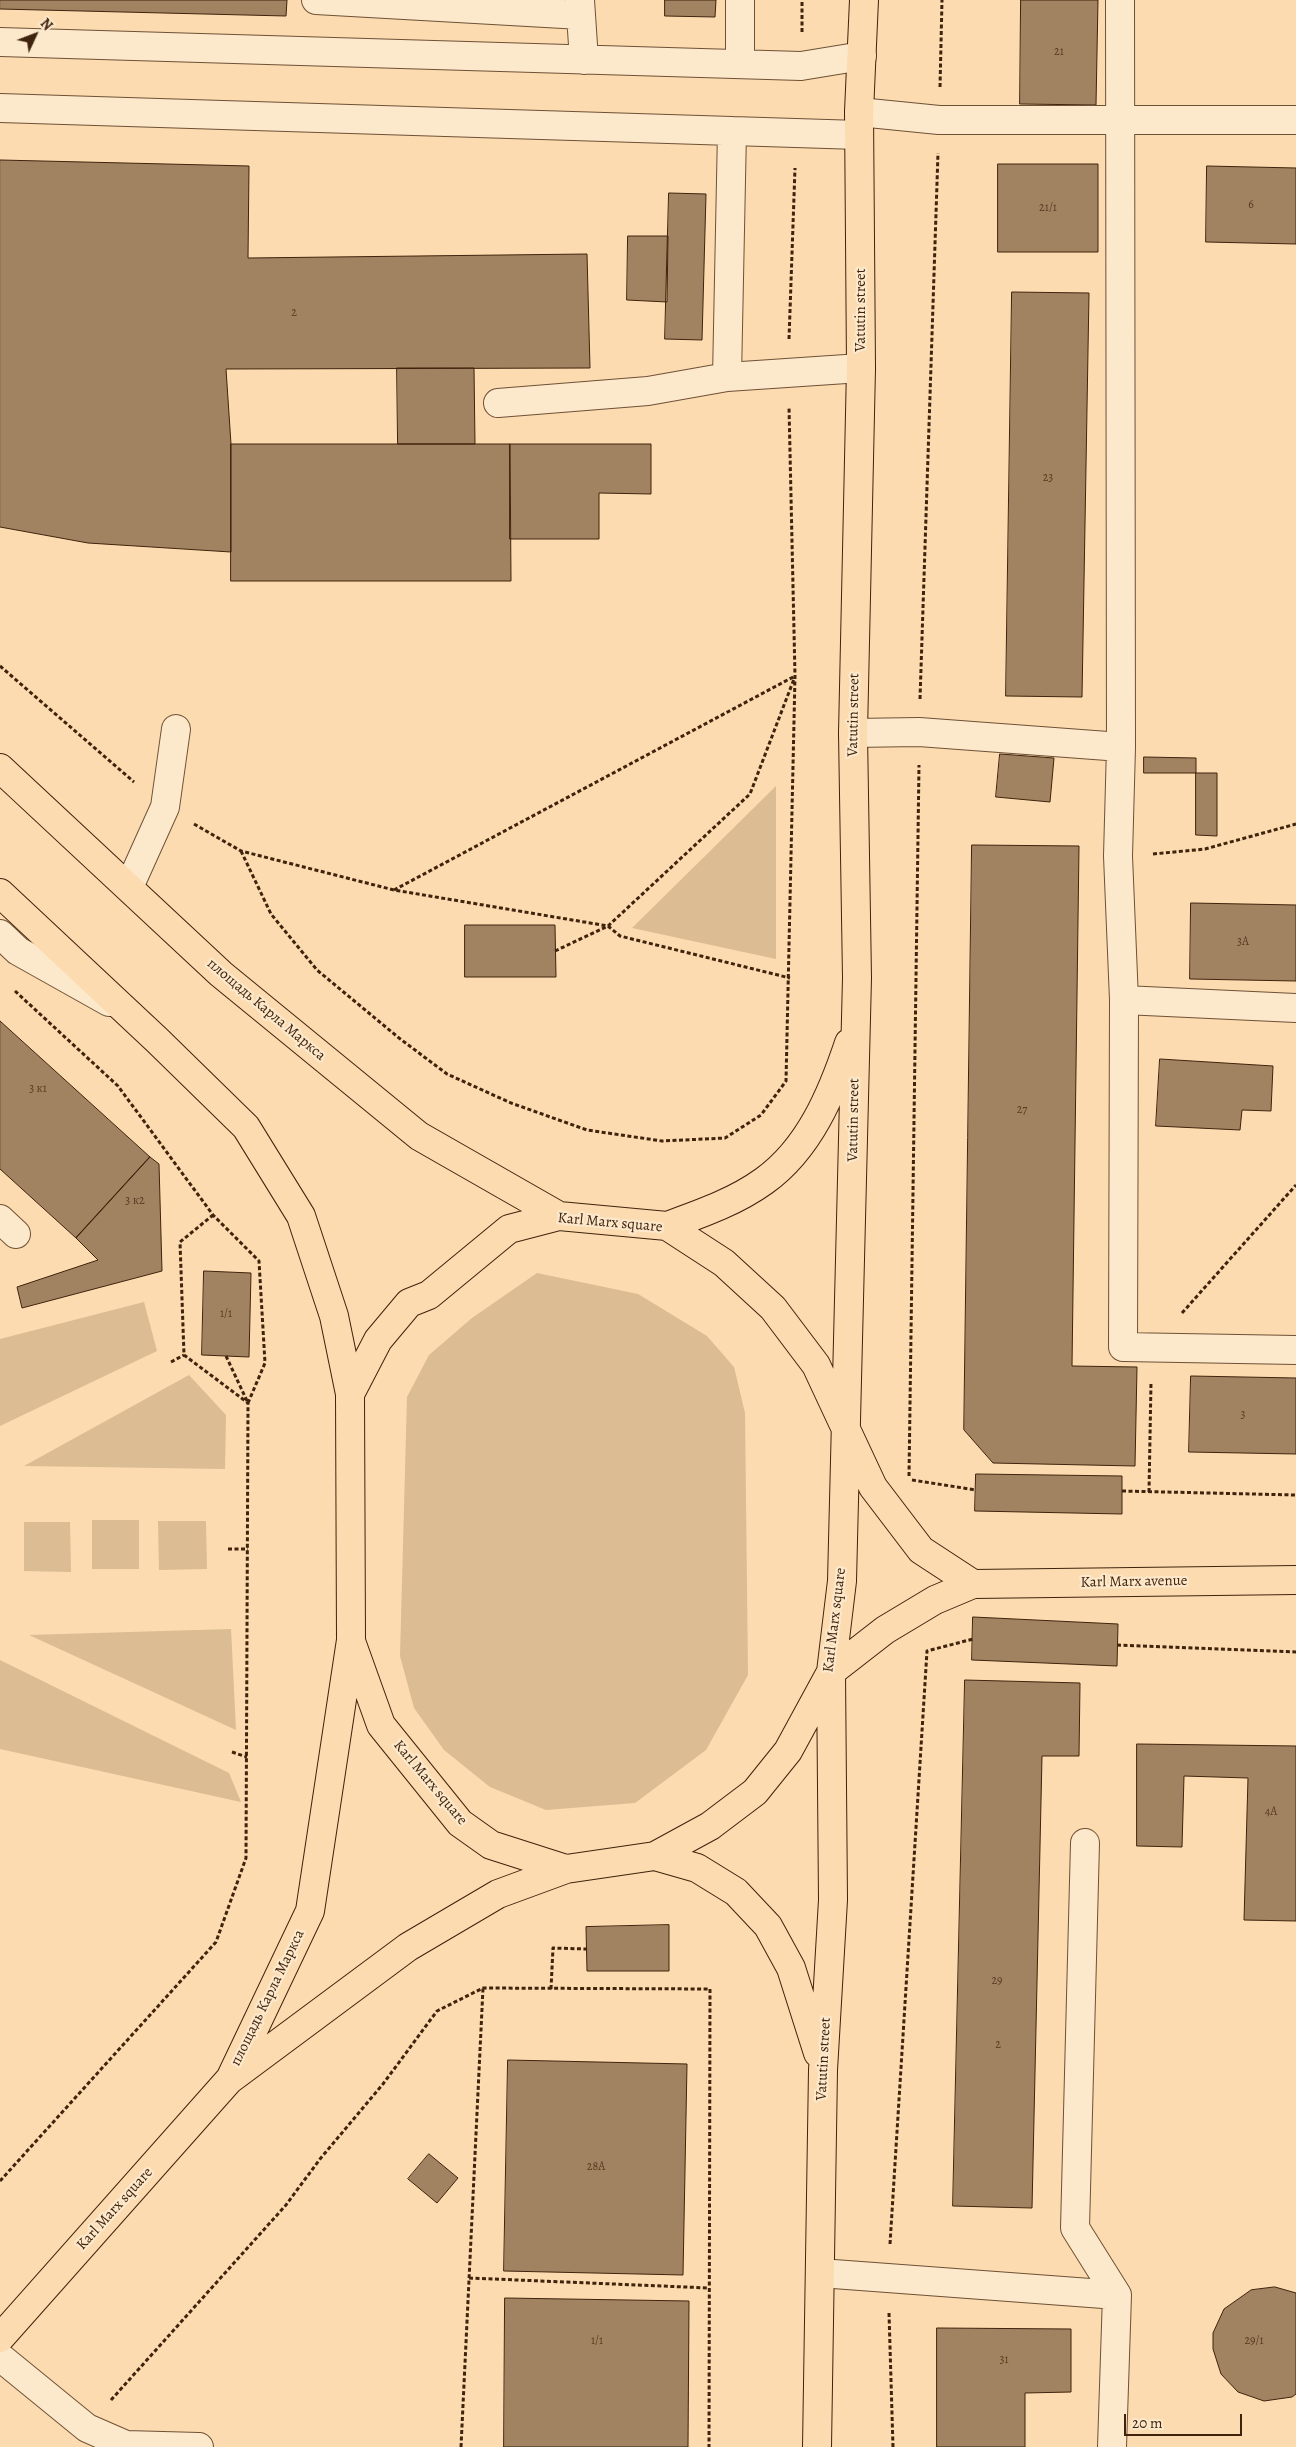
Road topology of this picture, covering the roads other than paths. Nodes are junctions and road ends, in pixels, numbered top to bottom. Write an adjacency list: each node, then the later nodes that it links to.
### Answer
1 (316, 0): 5 (lane)
2 (740, 0): 9 (lane)
3 (864, 0): 7 (main road, Vatutin street)
4 (1120, 0): 11 (lane)
5 (580, 7): 8 (lane)
6 (0, 42): 8 (lane)
7 (862, 56): 9 (lane); 13 (main road, Vatutin street)
8 (584, 60): 9 (lane)
9 (740, 64)
10 (0, 108): 14 (lane)
11 (1118, 119): 12 (lane); 13 (lane); 20 (lane)
12 (1296, 120)
13 (859, 124): 14 (lane); 15 (main road, Vatutin street)
14 (732, 130): 16 (lane)
15 (861, 368): 16 (lane); 19 (main road, Vatutin street)
16 (727, 377): 17 (lane)
17 (498, 403)
18 (176, 729): 22 (lane)
19 (853, 733): 20 (lane); 28 (main road, Vatutin street)
20 (1121, 747): 25 (lane)
21 (0, 768): 22 (main road, площадь Карла Маркса)
22 (129, 887): 29 (main road, площадь Карла Маркса)
23 (0, 892): 27 (main road)
24 (0, 934): 27 (lane)
25 (1124, 1000): 26 (lane); 31 (lane)
26 (1296, 1008)
27 (129, 1013): 32 (main road)
28 (856, 1020): 30 (main road); 33 (main road, Vatutin street)
29 (559, 1216): 30 (main road, Karl Marx square); 32 (main road, Karl Marx square)
30 (667, 1226): 33 (main road, Karl Marx square)
31 (1296, 1350)
32 (350, 1394): 36 (main road, Karl Marx square)
33 (846, 1430): 35 (main road); 37 (main road, Karl Marx square)
34 (1296, 1580): 35 (main road, Karl Marx avenue)
35 (973, 1584): 37 (main road)
36 (351, 1640): 40 (main road, Karl Marx square); 42 (main road, площадь Карла Маркса)
37 (831, 1672): 39 (main road, Karl Marx square); 41 (main road, Vatutin street)
38 (1085, 1843): 44 (lane)
39 (655, 1856): 40 (main road, Karl Marx square); 41 (main road)
40 (566, 1869): 42 (main road, площадь Карла Маркса)
41 (823, 2070): 43 (main road, Vatutin street)
42 (229, 2080): 45 (main road, Karl Marx square)
43 (820, 2273): 44 (lane); 48 (main road, Vatutin street)
44 (1117, 2295): 49 (lane)
45 (0, 2338)
46 (0, 2358): 47 (lane)
47 (199, 2447)
48 (817, 2447)
49 (1112, 2447)

